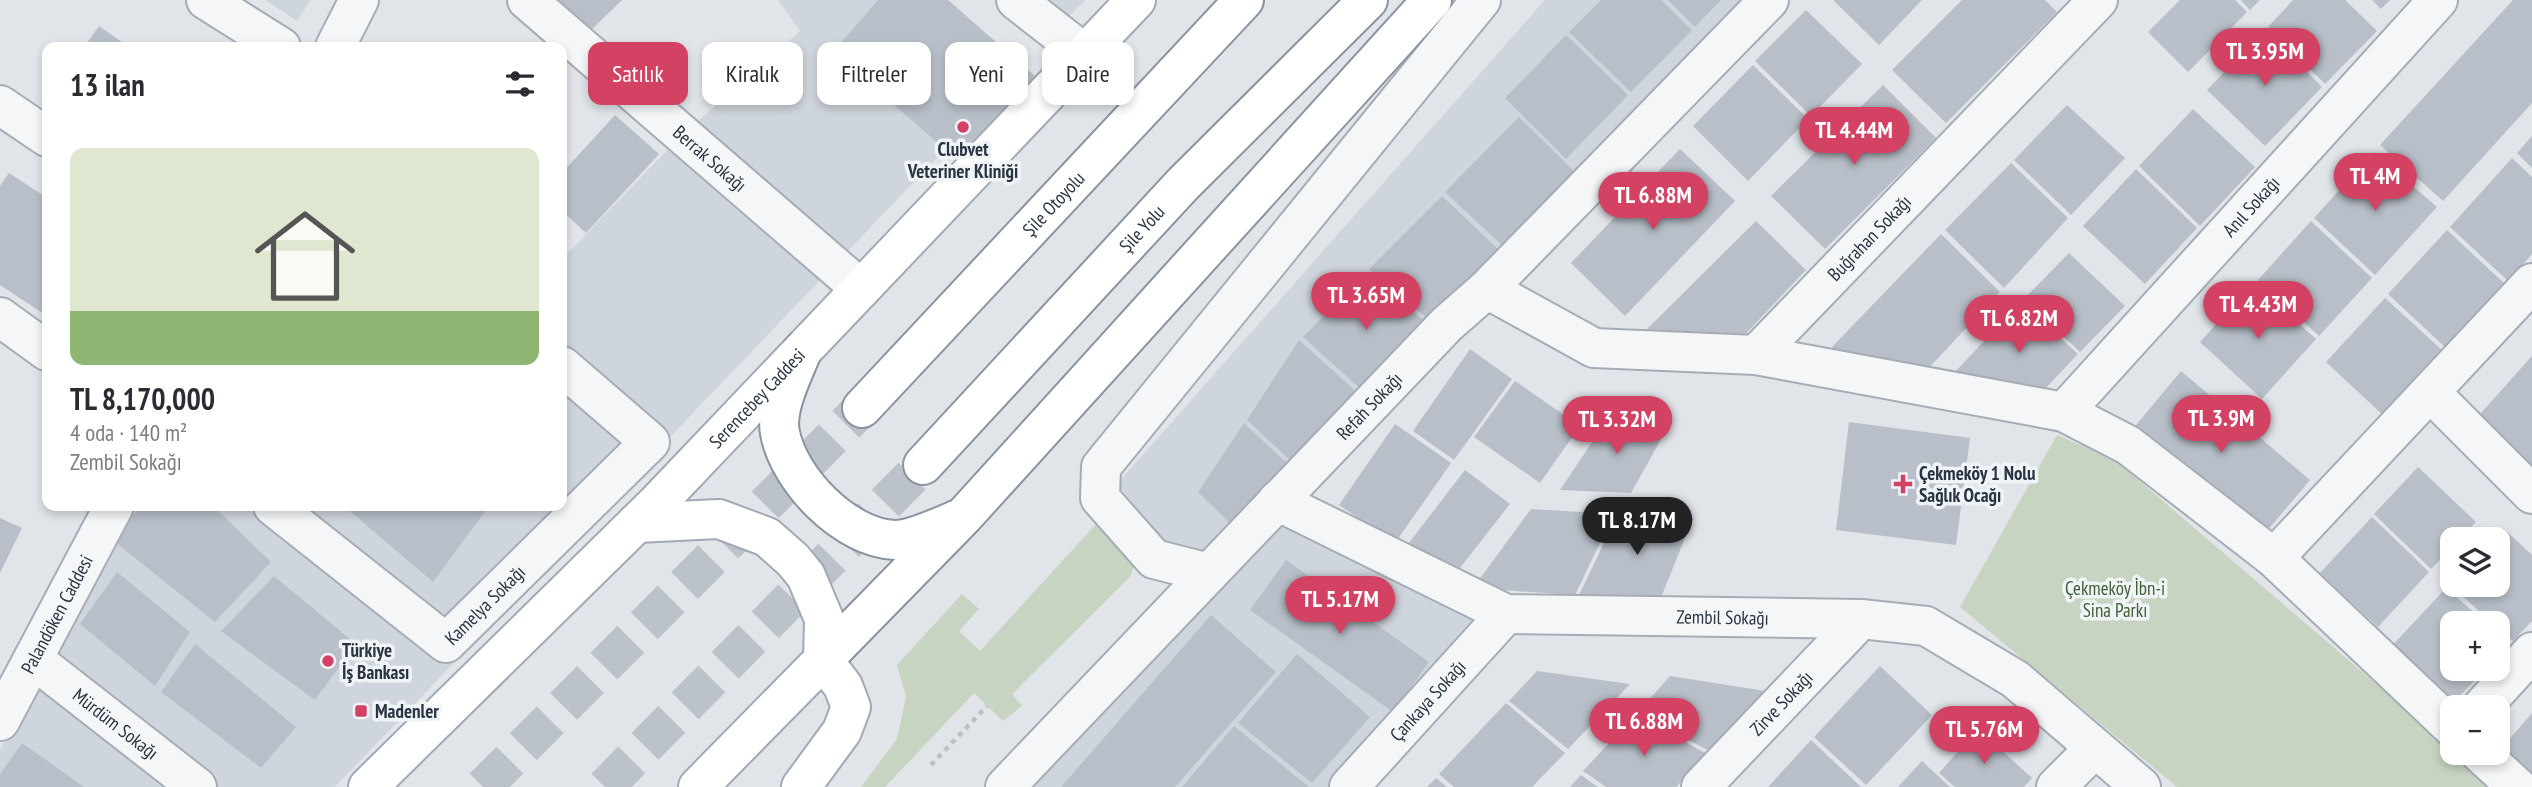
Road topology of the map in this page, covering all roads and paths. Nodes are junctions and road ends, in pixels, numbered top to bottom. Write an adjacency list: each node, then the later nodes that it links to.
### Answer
1 (206, 0): 13 (street)
2 (359, 0): 14 (street)
3 (527, 0): 21 (street, Berrak Sokağı)
4 (1016, 0): 15 (street)
5 (1136, 0): 16 (main road, Serencebey Caddesi)
6 (1244, 0): 29 (main road, Şile Otoyolu)
7 (1368, 0): 31 (main road, Şile Yolu)
8 (1432, 0): 36 (main road)
9 (1481, 0): 39 (street)
10 (1769, 0): 22 (street, Refah Sokağı)
11 (2098, 0): 26 (street, Buğrahan Sokağı)
12 (2438, 0): 30 (street, Anıl Sokağı)
13 (273, 42)
14 (338, 42)
15 (1070, 42)
16 (1096, 42)
17 (1042, 99): 21 (main road, Serencebey Caddesi)
18 (0, 105): 19 (street)
19 (42, 134)
20 (2532, 283): 28 (street)
21 (861, 289): 25 (main road, Serencebey Caddesi)
22 (1487, 289): 26 (street); 33 (street, Refah Sokağı)
23 (0, 317): 24 (street)
24 (42, 347)
25 (802, 351): 36 (main road); 37 (main road, Serencebey Caddesi)
26 (1756, 355): 30 (street)
27 (567, 370): 35 (street, Kamelya Sokağı)
28 (2430, 392): 32 (street); 38 (street)
29 (862, 408)
30 (2064, 412): 38 (street)
31 (923, 465)
32 (2532, 494)
33 (1277, 501): 39 (street, Refah Sokağı); 40 (street, Zembil Sokağı)
34 (111, 511): 43 (street, Palandöken Caddesi)
35 (279, 511)
36 (964, 516): 44 (main road)
37 (637, 523): 44 (main road); 53 (main road, Serencebey Caddesi)
38 (2274, 558): 47 (street)
39 (1209, 573): 56 (street, Refah Sokağı)
40 (1506, 614): 41 (street, Zembil Sokağı); 57 (street, Çankaya Sokağı)
41 (1861, 619): 49 (street, Zembil Sokağı); 58 (street, Zirve Sokağı)
42 (2532, 652): 45 (street)
43 (33, 659): 48 (street, Palandöken Caddesi); 52 (street, Mürdüm Sokağı)
44 (823, 660): 54 (main road); 55 (main road)
45 (2493, 695)
46 (987, 706): 50 (path)
47 (2440, 716)
48 (0, 721)
49 (2095, 748): 59 (street); 60 (street, Zembil Sokağı)
50 (931, 765)
51 (2493, 765): 61 (street)
52 (197, 787)
53 (368, 787)
54 (698, 787)
55 (801, 787)
56 (1005, 787)
57 (1349, 787)
58 (1701, 787)
59 (2056, 787)
60 (2141, 787)
61 (2517, 787)

